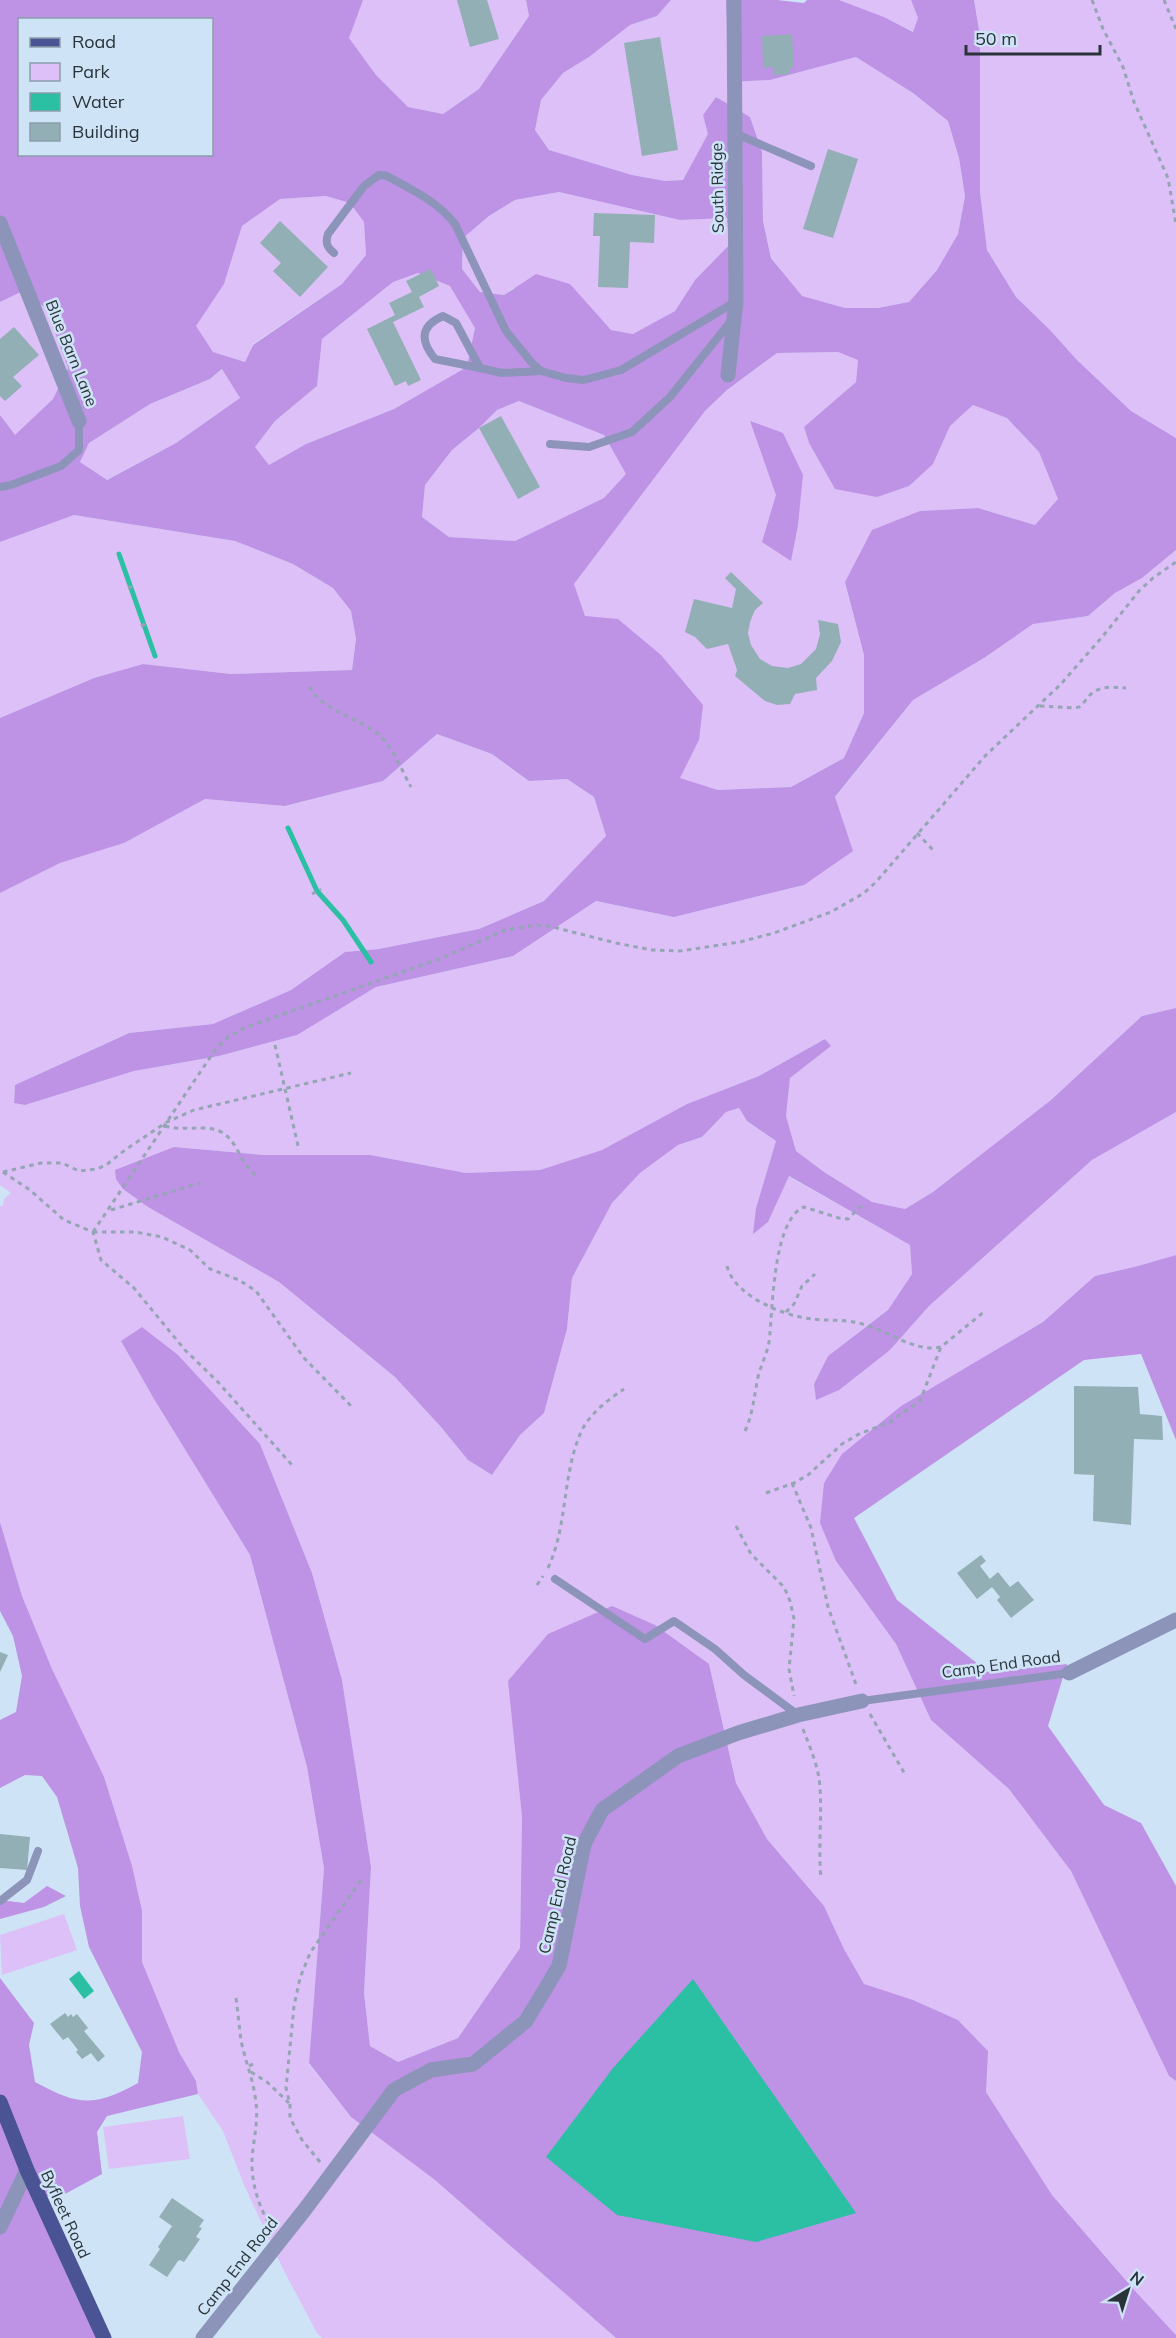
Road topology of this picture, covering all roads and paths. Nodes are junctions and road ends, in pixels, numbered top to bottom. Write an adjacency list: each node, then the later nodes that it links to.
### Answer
1 (734, 0): 5 (street, South Ridge)
2 (1092, 0): 8 (path)
3 (1164, 0): 4 (path)
4 (1176, 29)
5 (734, 133): 6 (lane); 10 (street, South Ridge)
6 (811, 166)
7 (0, 223): 15 (street, Blue Barn Lane)
8 (1176, 224)
9 (334, 254): 13 (lane)
10 (736, 301): 11 (street, South Ridge); 13 (lane)
11 (734, 318): 14 (street, South Ridge); 16 (lane)
12 (480, 368): 12 (lane); 13 (lane)
13 (541, 370)
14 (728, 375)
15 (79, 420): 17 (lane, Blue Barn Lane)
16 (550, 444)
17 (0, 487)
18 (1176, 562): 25 (path)
19 (134, 586): 20 (path)
20 (128, 588)
21 (146, 624): 22 (path)
22 (141, 626)
23 (309, 687): 26 (path)
24 (1126, 688): 25 (path)
25 (1038, 706): 27 (path)
26 (411, 787)
27 (917, 833): 28 (path); 34 (path)
28 (933, 850)
29 (321, 890): 30 (path)
30 (312, 894)
31 (275, 1045): 33 (path)
32 (351, 1073): 33 (path)
33 (285, 1088): 34 (path); 35 (path)
34 (166, 1124): 36 (path); 39 (path); 40 (path)
35 (299, 1150)
36 (258, 1178)
37 (200, 1183): 39 (path)
38 (861, 1206): 43 (path)
39 (109, 1210): 40 (path)
40 (93, 1232): 48 (path); 50 (path)
41 (727, 1266): 43 (path)
42 (815, 1274): 45 (path)
43 (771, 1306): 45 (path); 49 (path)
44 (985, 1311): 46 (path)
45 (786, 1313): 46 (path)
46 (941, 1347): 51 (path)
47 (624, 1389): 55 (path)
48 (353, 1408)
49 (745, 1431)
50 (292, 1465)
51 (792, 1484): 52 (path); 58 (path)
52 (766, 1493)
53 (736, 1526): 59 (path)
54 (555, 1579): 59 (lane)
55 (537, 1586)
56 (1176, 1620): 57 (street, Camp End Road)
57 (1070, 1673): 58 (lane, Camp End Road)
58 (862, 1701): 59 (street, Camp End Road); 60 (path)
59 (798, 1715): 62 (path); 72 (street, Camp End Road)
60 (906, 1776)
61 (38, 1851): 64 (lane)
62 (821, 1878)
63 (361, 1880): 70 (path)
64 (0, 1901)
65 (236, 1998): 67 (path)
66 (256, 2063): 67 (path)
67 (249, 2066): 68 (path)
68 (251, 2072): 70 (path); 74 (path)
69 (0, 2102): 71 (main road, Byfleet Road)
70 (290, 2104): 72 (path)
71 (27, 2170): 73 (street); 75 (main road, Byfleet Road)
72 (330, 2175): 74 (street, Camp End Road)
73 (0, 2227)
74 (279, 2240): 76 (street, Camp End Road)
75 (104, 2338)
76 (202, 2338)

